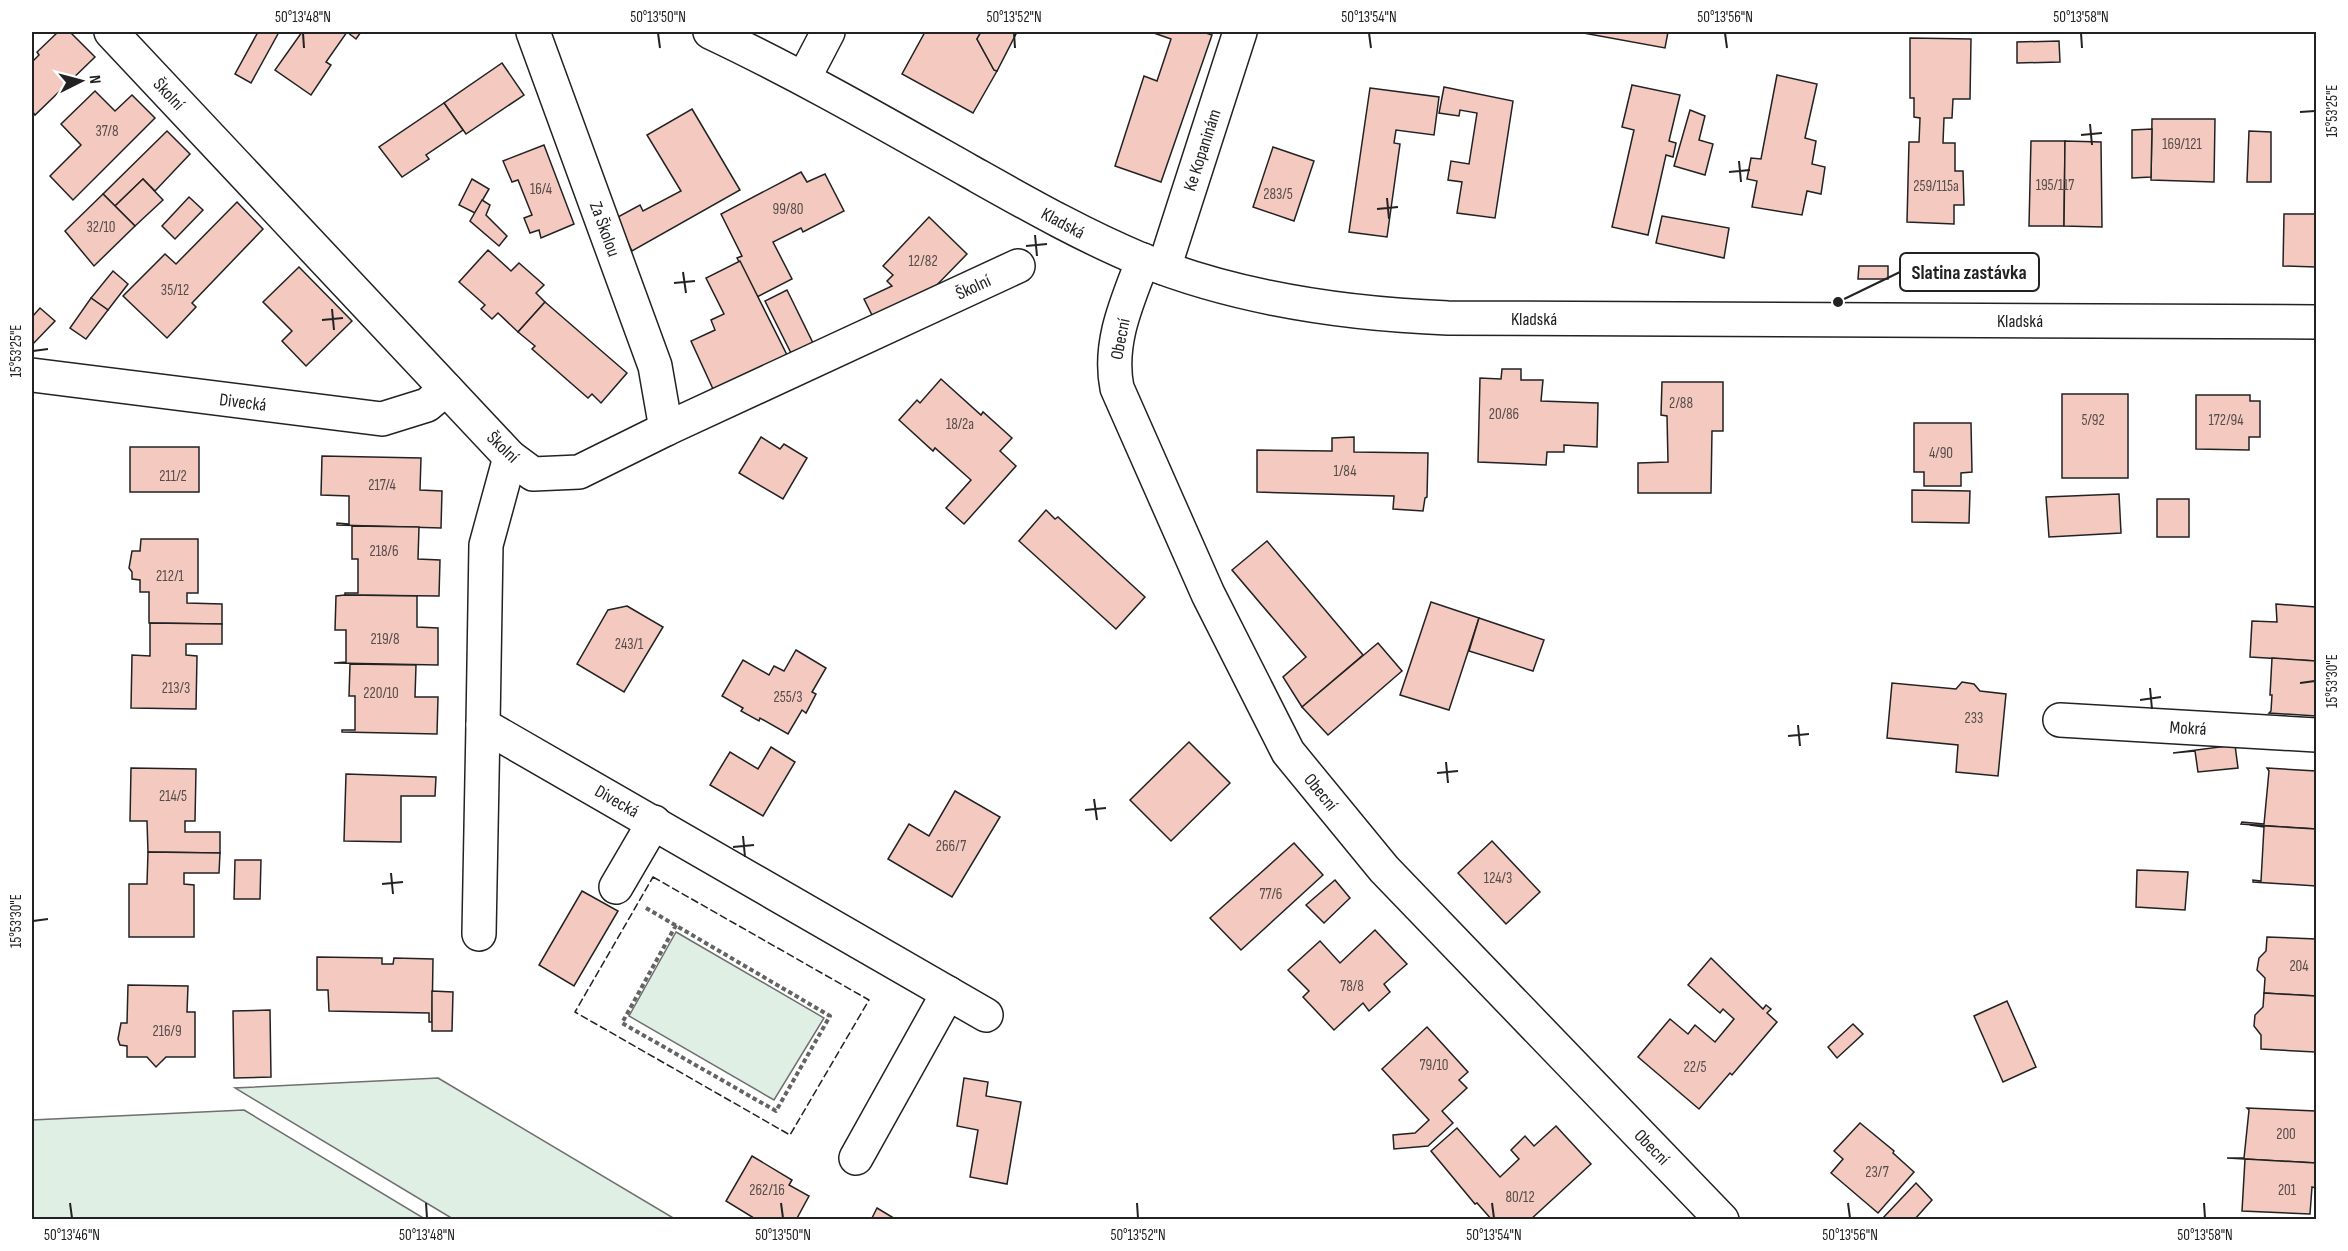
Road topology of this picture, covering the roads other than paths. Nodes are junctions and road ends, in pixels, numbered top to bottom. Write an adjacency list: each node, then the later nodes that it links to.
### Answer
1 (111, 32): 11 (street, Školní)
2 (533, 32): 12 (street, Za Školou)
3 (710, 32): 6 (street, Kladská)
4 (828, 32): 6 (street)
5 (1240, 32): 7 (street, Ke Kopaninám)
6 (804, 78): 7 (street, Kladská)
7 (1154, 264): 9 (street, Kladská); 23 (street, Obecní)
8 (1018, 266): 12 (street, Školní)
9 (2316, 322)
10 (32, 375): 11 (street, Divecká)
11 (446, 389): 13 (street, Školní)
12 (666, 429): 13 (street, Školní)
13 (510, 457): 15 (street)
14 (2060, 720): 16 (street, Mokrá)
15 (483, 725): 17 (street, Divecká); 19 (street)
16 (2316, 735)
17 (654, 822): 18 (street); 20 (street, Divecká)
18 (616, 886)
19 (479, 934)
20 (948, 993): 21 (street, Divecká); 22 (street)
21 (986, 1015)
22 (856, 1158)
23 (1722, 1220)

